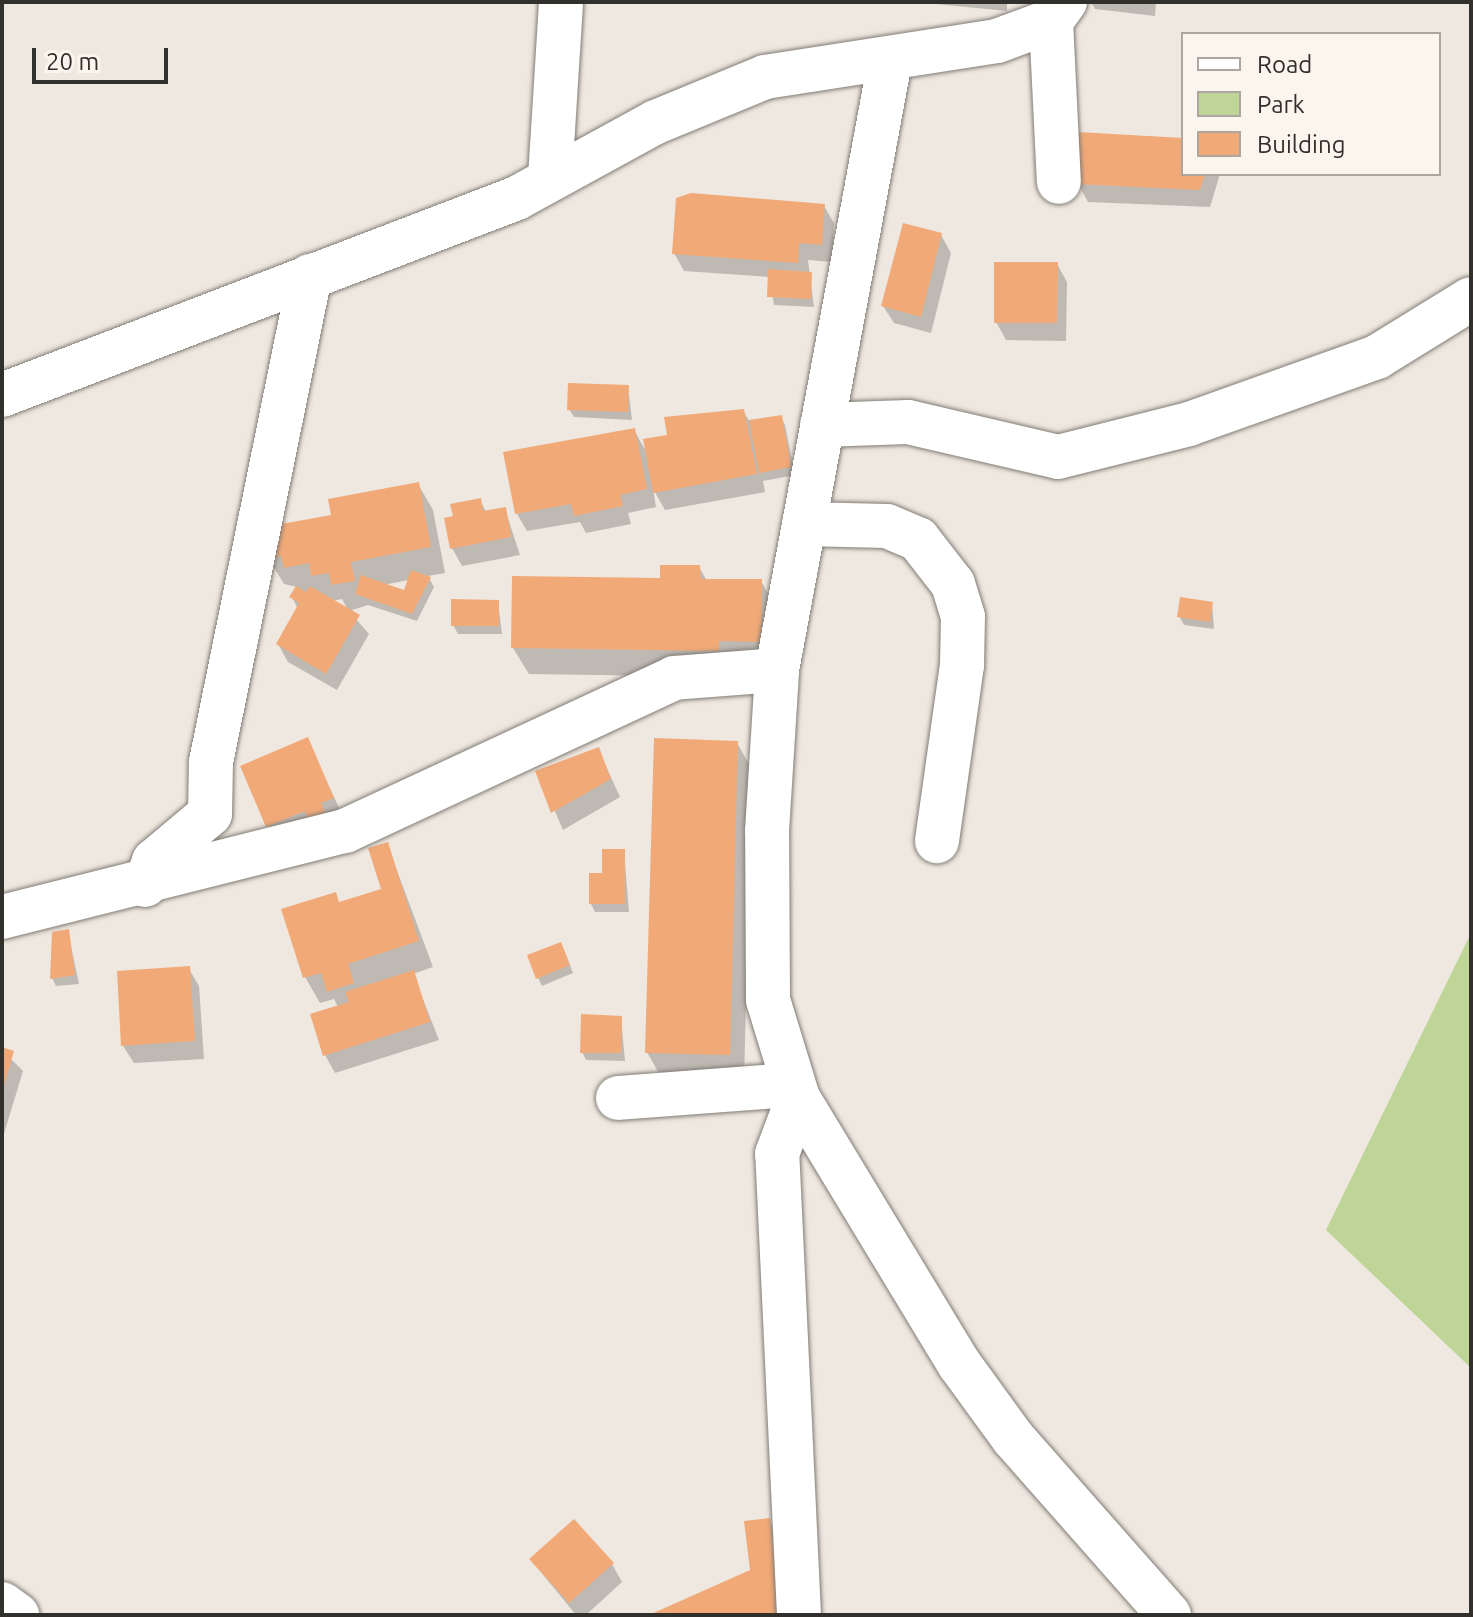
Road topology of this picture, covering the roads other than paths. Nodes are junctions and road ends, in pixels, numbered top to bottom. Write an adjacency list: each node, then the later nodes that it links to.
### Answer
1 (561, 2): 4 (street)
2 (1058, 12): 3 (street); 5 (street)
3 (890, 61): 4 (street); 9 (street)
4 (550, 178): 6 (street)
5 (1059, 182)
6 (310, 276): 8 (street); 13 (street)
7 (1471, 299): 9 (street)
8 (2, 395)
9 (822, 425): 10 (street)
10 (804, 524): 11 (street); 12 (street)
11 (777, 670): 13 (street); 15 (street)
12 (937, 841)
13 (145, 885): 14 (street)
14 (2, 917)
15 (795, 1092): 16 (street); 19 (street); 20 (street)
16 (618, 1098)
17 (2, 1604): 18 (street)
18 (17, 1615)
19 (799, 1615)
20 (1169, 1615)

